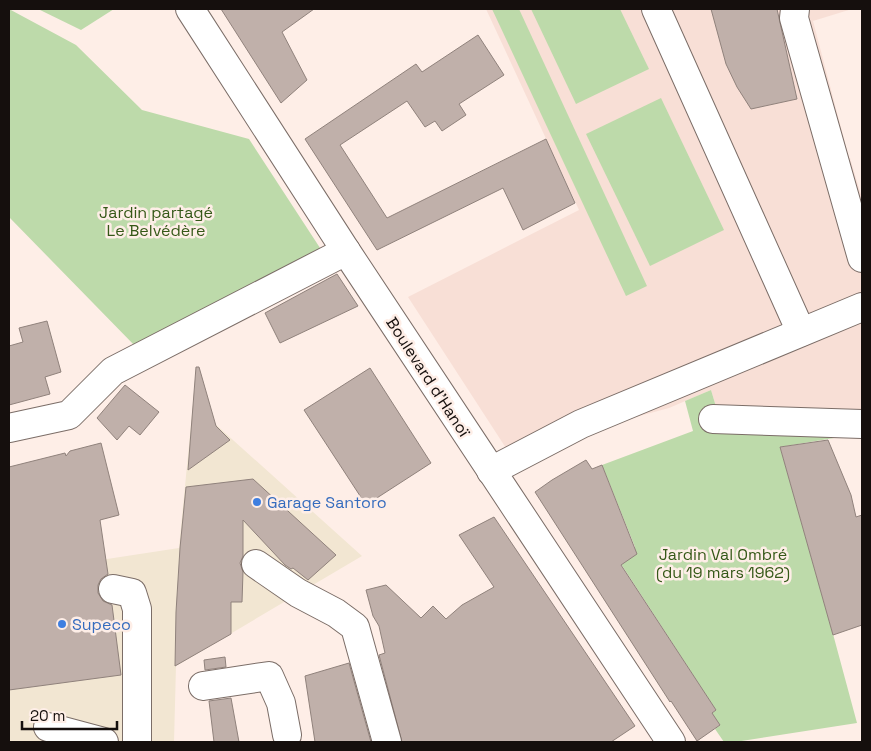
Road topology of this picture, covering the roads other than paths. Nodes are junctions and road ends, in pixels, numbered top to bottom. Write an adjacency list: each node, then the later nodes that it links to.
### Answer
1 (190, 9): 4 (street, Boulevard d'Hanoï)
2 (656, 9): 7 (street)
3 (795, 9): 5 (street)
4 (346, 251): 10 (street); 11 (street, Boulevard d'Hanoï)
5 (862, 258)
6 (862, 307): 7 (street)
7 (801, 332): 11 (street)
8 (713, 419): 9 (street)
9 (862, 424)
10 (9, 428)
11 (491, 471): 20 (street, Boulevard d'Hanoï)
12 (256, 564): 19 (street)
13 (113, 589): 18 (street)
14 (203, 686): 16 (street)
15 (48, 727): 17 (street)
16 (287, 735)
17 (104, 742)
18 (137, 742)
19 (387, 742)
20 (671, 742)

